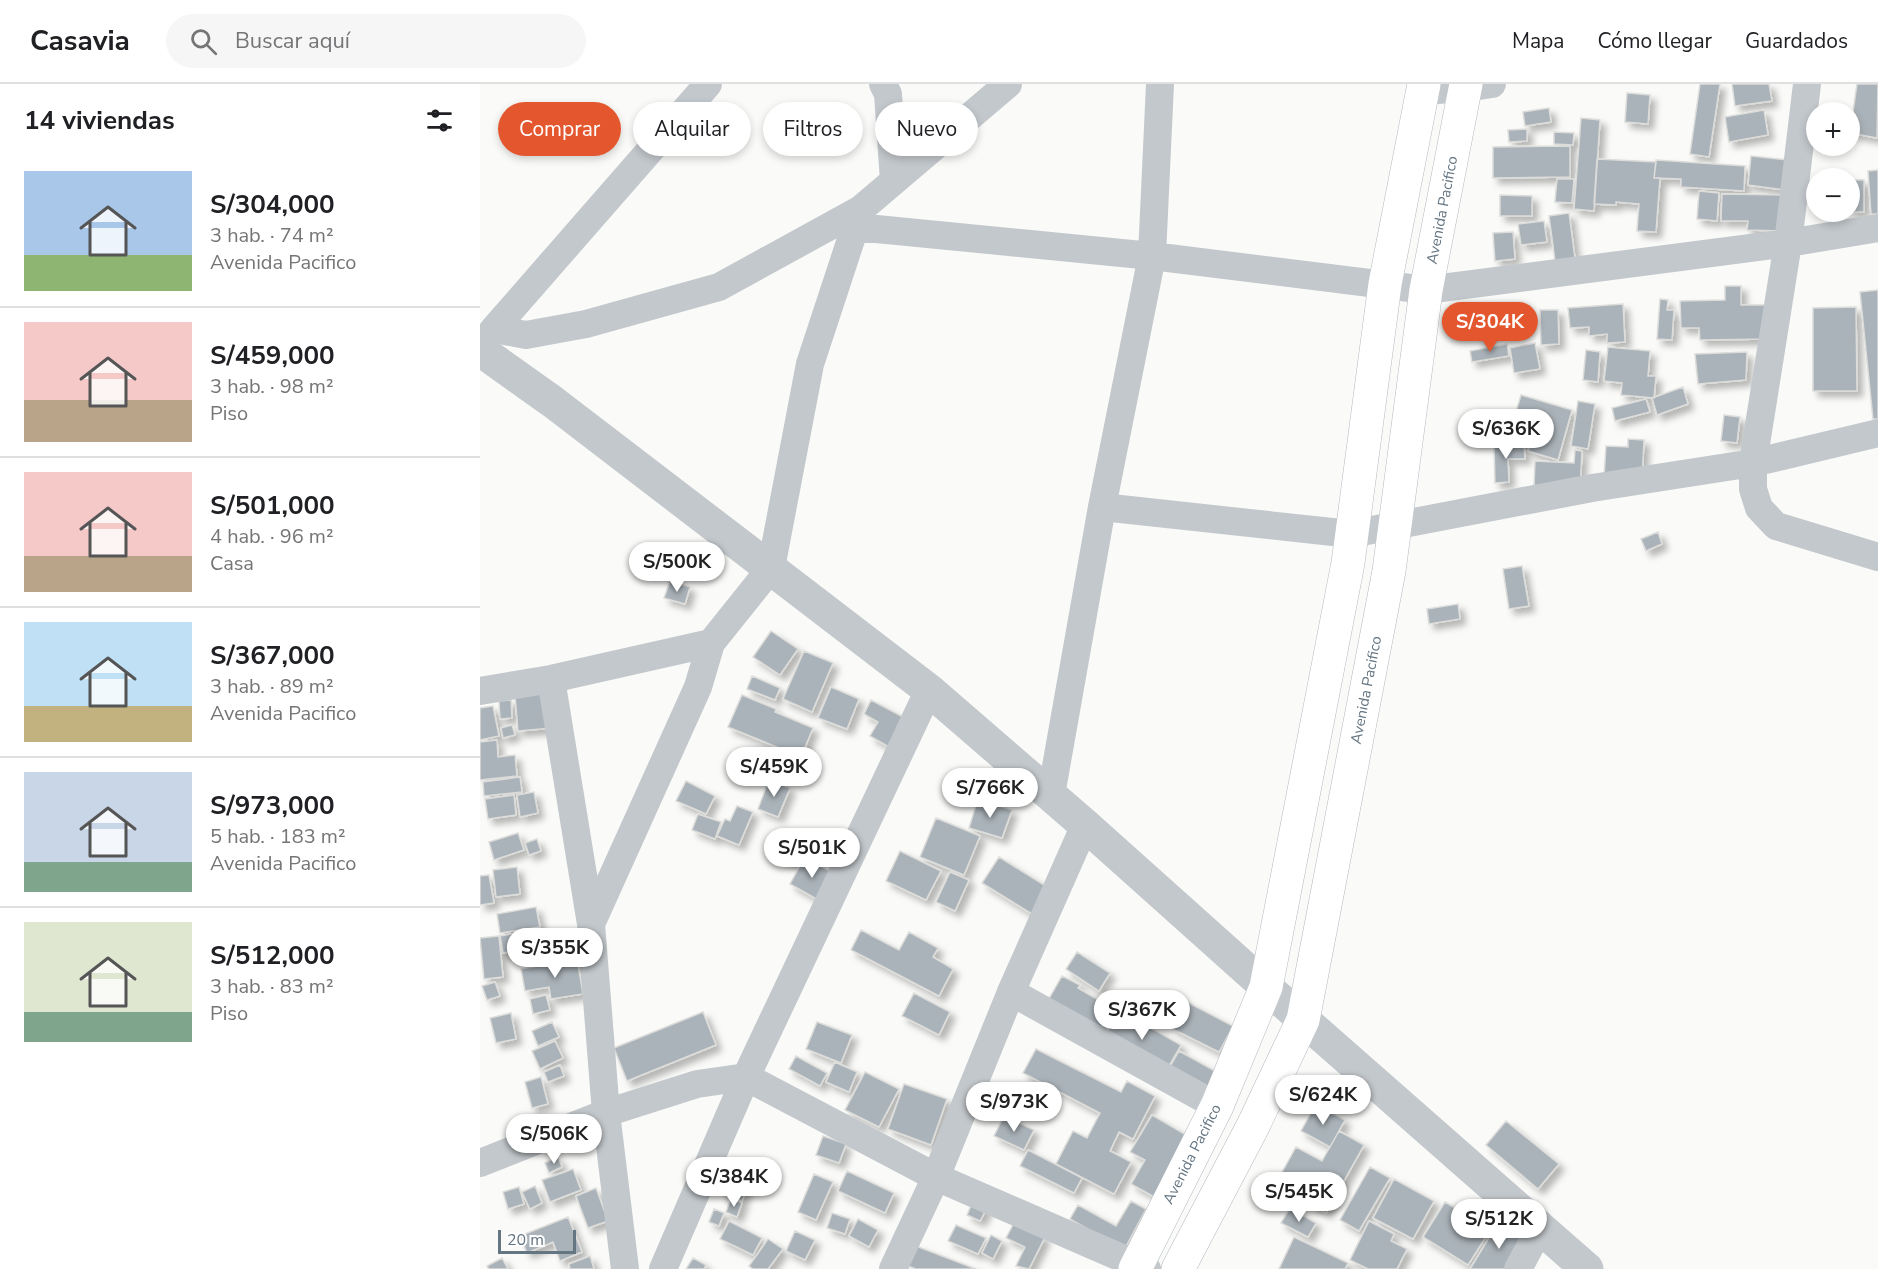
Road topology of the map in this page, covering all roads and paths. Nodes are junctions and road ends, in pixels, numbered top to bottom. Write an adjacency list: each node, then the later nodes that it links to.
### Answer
1 (708, 84): 15 (street)
2 (883, 84): 8 (street)
3 (1008, 84): 8 (street)
4 (1160, 84): 12 (street)
5 (1807, 84): 11 (street)
6 (1475, 86): 7 (street); 14 (main road, Avenida Pacifico)
7 (1423, 88): 13 (main road, Avenida Pacifico)
8 (894, 180): 9 (street)
9 (859, 218): 12 (street); 15 (street); 22 (street)
10 (1878, 228): 11 (street)
11 (1788, 243): 14 (street); 17 (street)
12 (1152, 256): 13 (street); 18 (street)
13 (1385, 284): 14 (street); 20 (main road, Avenida Pacifico)
14 (1426, 290): 19 (main road, Avenida Pacifico)
15 (485, 342): 22 (street)
16 (1878, 433): 17 (street)
17 (1753, 463): 19 (street); 21 (street)
18 (1101, 507): 20 (street); 27 (street)
19 (1395, 524): 20 (street); 32 (main road, Avenida Pacifico)
20 (1351, 534): 30 (main road, Avenida Pacifico)
21 (1878, 556)
22 (771, 568): 23 (street); 25 (street)
23 (711, 643): 24 (street); 29 (street)
24 (551, 679): 26 (street); 29 (street)
25 (929, 690): 27 (street); 33 (street)
26 (480, 691)
27 (1051, 795): 28 (street)
28 (1085, 825): 30 (street); 31 (street)
29 (591, 924): 35 (street)
30 (1266, 987): 32 (street); 34 (main road, Avenida Pacifico)
31 (1011, 992): 34 (street); 37 (street)
32 (1303, 1020): 38 (street); 43 (main road, Avenida Pacifico)
33 (746, 1077): 35 (street); 37 (street); 41 (street)
34 (1217, 1106): 39 (main road, Avenida Pacifico)
35 (606, 1113): 36 (street); 40 (street)
36 (480, 1164)
37 (936, 1177): 39 (street); 42 (street)
38 (1540, 1228): 44 (street); 45 (street)
39 (1140, 1268)
40 (625, 1269)
41 (663, 1269)
42 (893, 1269)
43 (1178, 1269)
44 (1518, 1269)
45 (1587, 1269)

